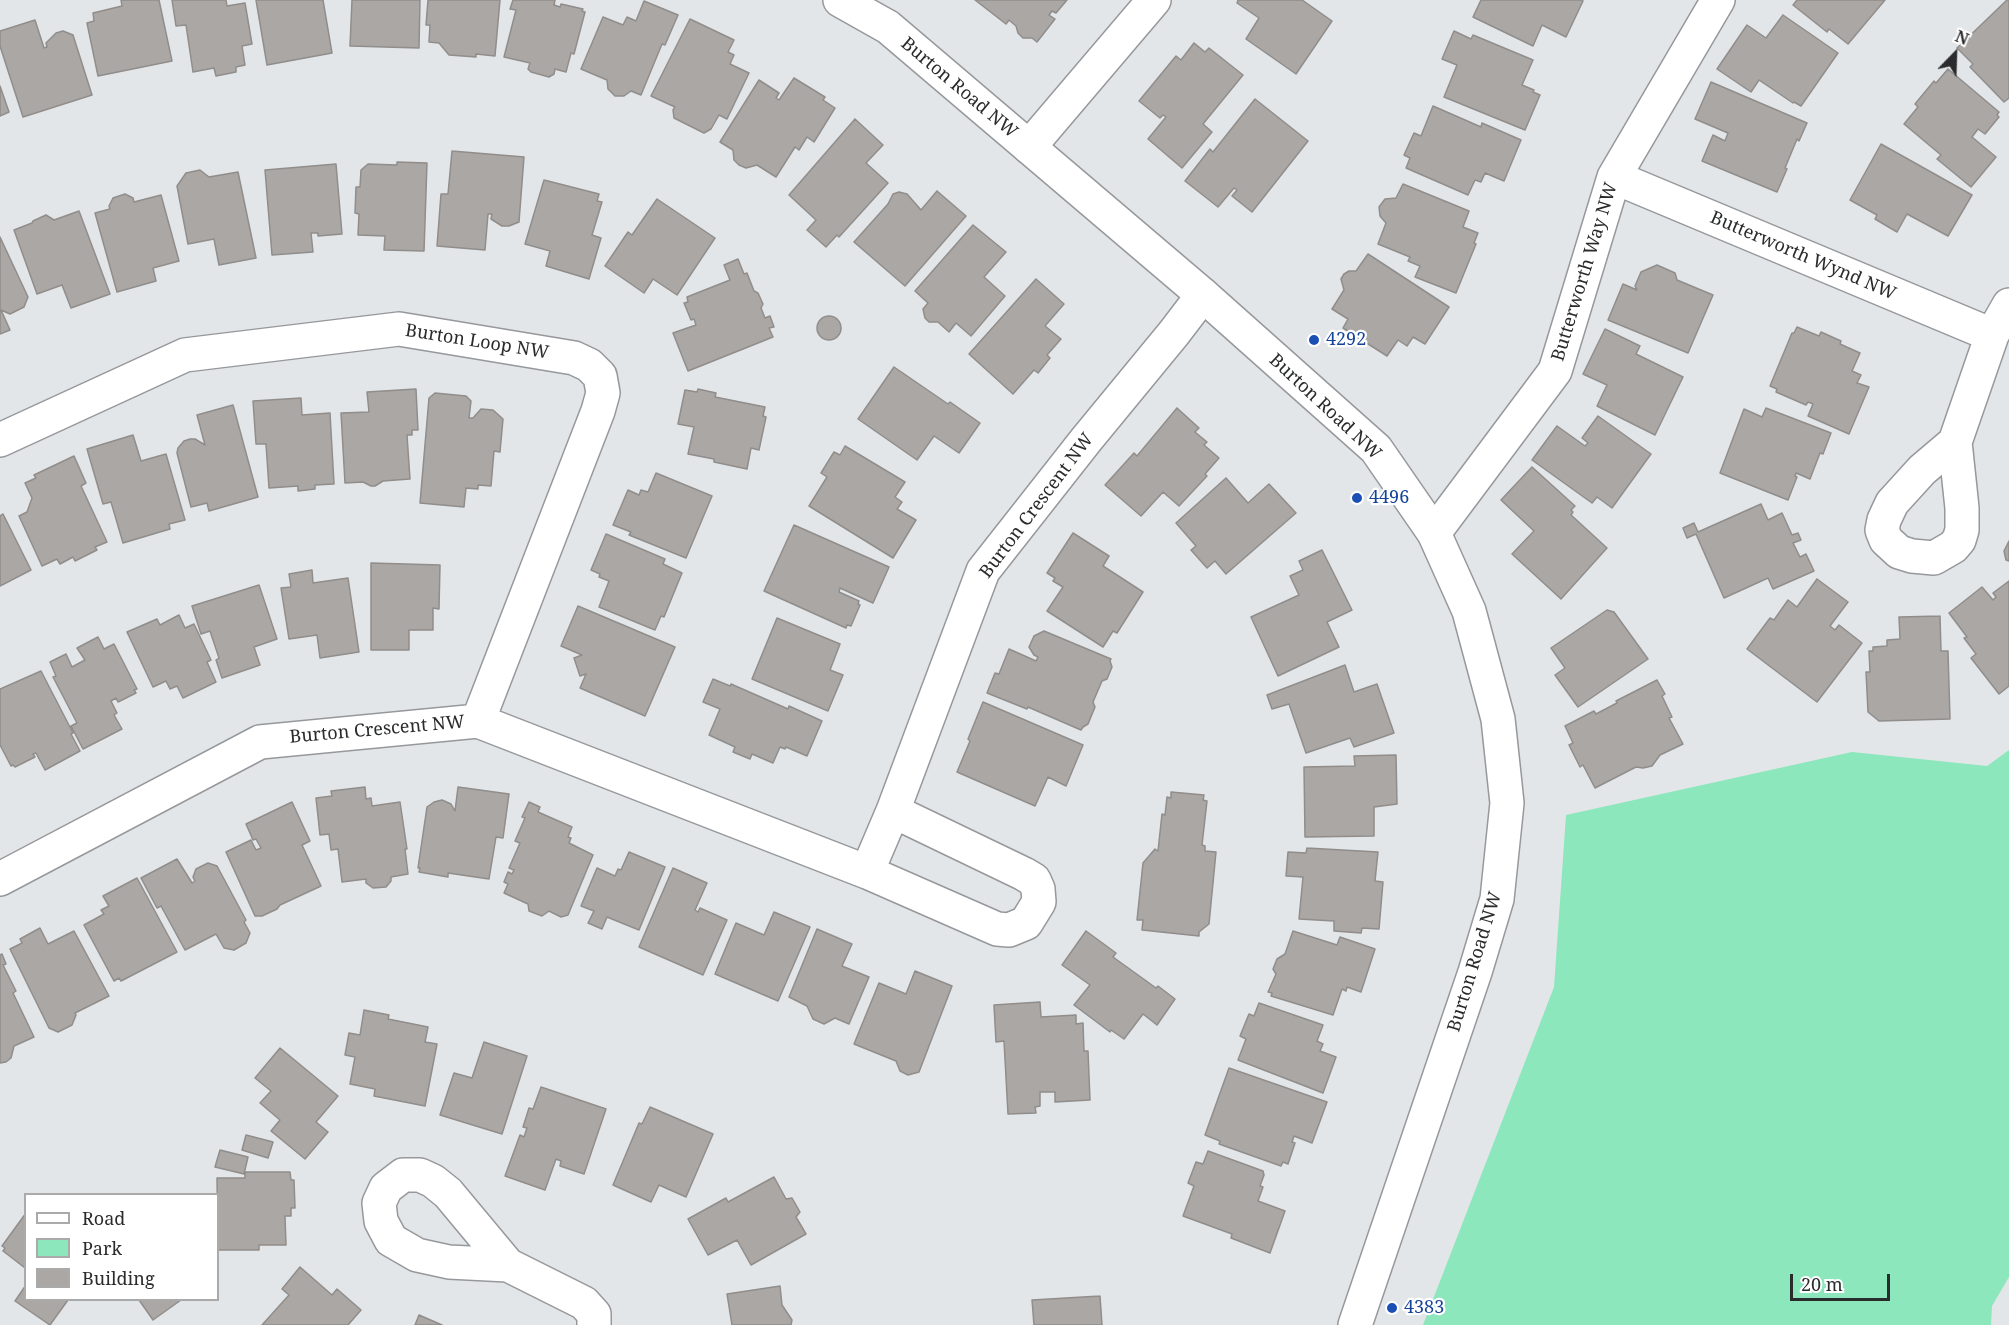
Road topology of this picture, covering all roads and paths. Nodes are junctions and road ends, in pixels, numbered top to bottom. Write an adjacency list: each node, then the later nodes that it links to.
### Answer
1 (840, 0): 4 (street, Burton Road NW)
2 (1154, 0): 4 (street)
3 (1718, 0): 5 (street, Butterworth Way NW)
4 (1029, 147): 6 (street, Burton Road NW)
5 (1614, 177): 8 (street, Butterworth Wynd NW); 11 (street, Butterworth Way NW)
6 (1203, 295): 11 (street, Burton Road NW); 13 (street, Burton Crescent NW)
7 (2009, 305): 8 (street)
8 (1992, 335): 10 (street)
9 (0, 440): 12 (street, Burton Loop NW)
10 (1955, 442)
11 (1434, 533): 18 (street, Burton Road NW)
12 (478, 721): 14 (street, Burton Crescent NW); 15 (street, Burton Crescent NW)
13 (893, 811): 14 (street, Burton Crescent NW); 14 (street, Burton Crescent NW)
14 (867, 872)
15 (0, 879)
16 (508, 1266): 17 (street)
17 (594, 1325)
18 (1355, 1325)

